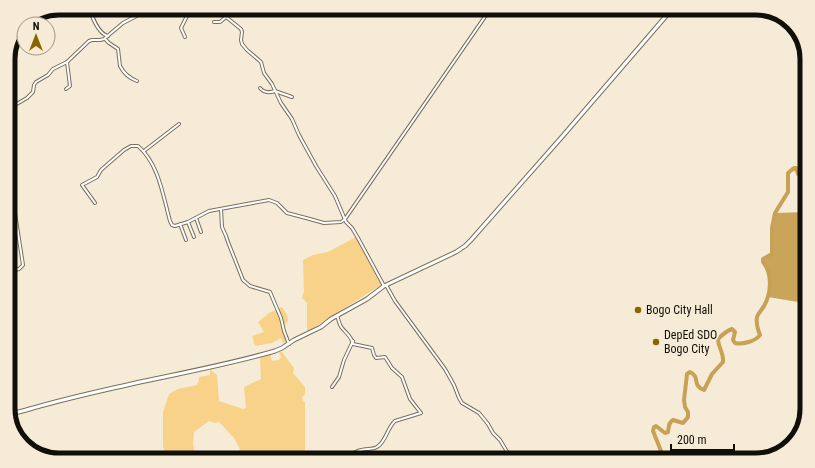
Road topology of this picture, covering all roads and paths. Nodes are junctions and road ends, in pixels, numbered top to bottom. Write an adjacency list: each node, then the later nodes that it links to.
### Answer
1 (91, 15): 8 (street)
2 (138, 15): 8 (street)
3 (188, 15): 9 (street)
4 (486, 15): 26 (street)
5 (667, 15): 33 (street)
6 (226, 17): 7 (street); 15 (street)
7 (214, 22)
8 (108, 36): 10 (street)
9 (185, 37)
10 (105, 39): 11 (street); 12 (street)
11 (67, 62): 14 (street); 17 (street)
12 (137, 81)
13 (260, 88): 15 (street)
14 (66, 89)
15 (275, 91): 16 (street); 26 (street)
16 (292, 97)
17 (15, 105)
18 (178, 124): 19 (street)
19 (144, 151): 20 (street); 28 (street)
20 (95, 203)
21 (221, 209): 22 (street); 24 (street); 26 (street)
22 (215, 210): 24 (street); 25 (street)
23 (15, 213): 32 (street)
24 (221, 213): 36 (street)
25 (196, 218): 27 (street); 29 (street)
26 (345, 220): 33 (street)
27 (188, 222): 28 (street); 30 (street)
28 (180, 224): 31 (street)
29 (201, 232)
30 (194, 237)
31 (186, 240)
32 (15, 270)
33 (385, 286): 34 (street); 40 (street)
34 (337, 316): 35 (street); 36 (street)
35 (353, 341): 37 (street); 39 (street)
36 (289, 344): 38 (street)
37 (332, 388)
38 (15, 413)
39 (354, 453)
40 (508, 453)

